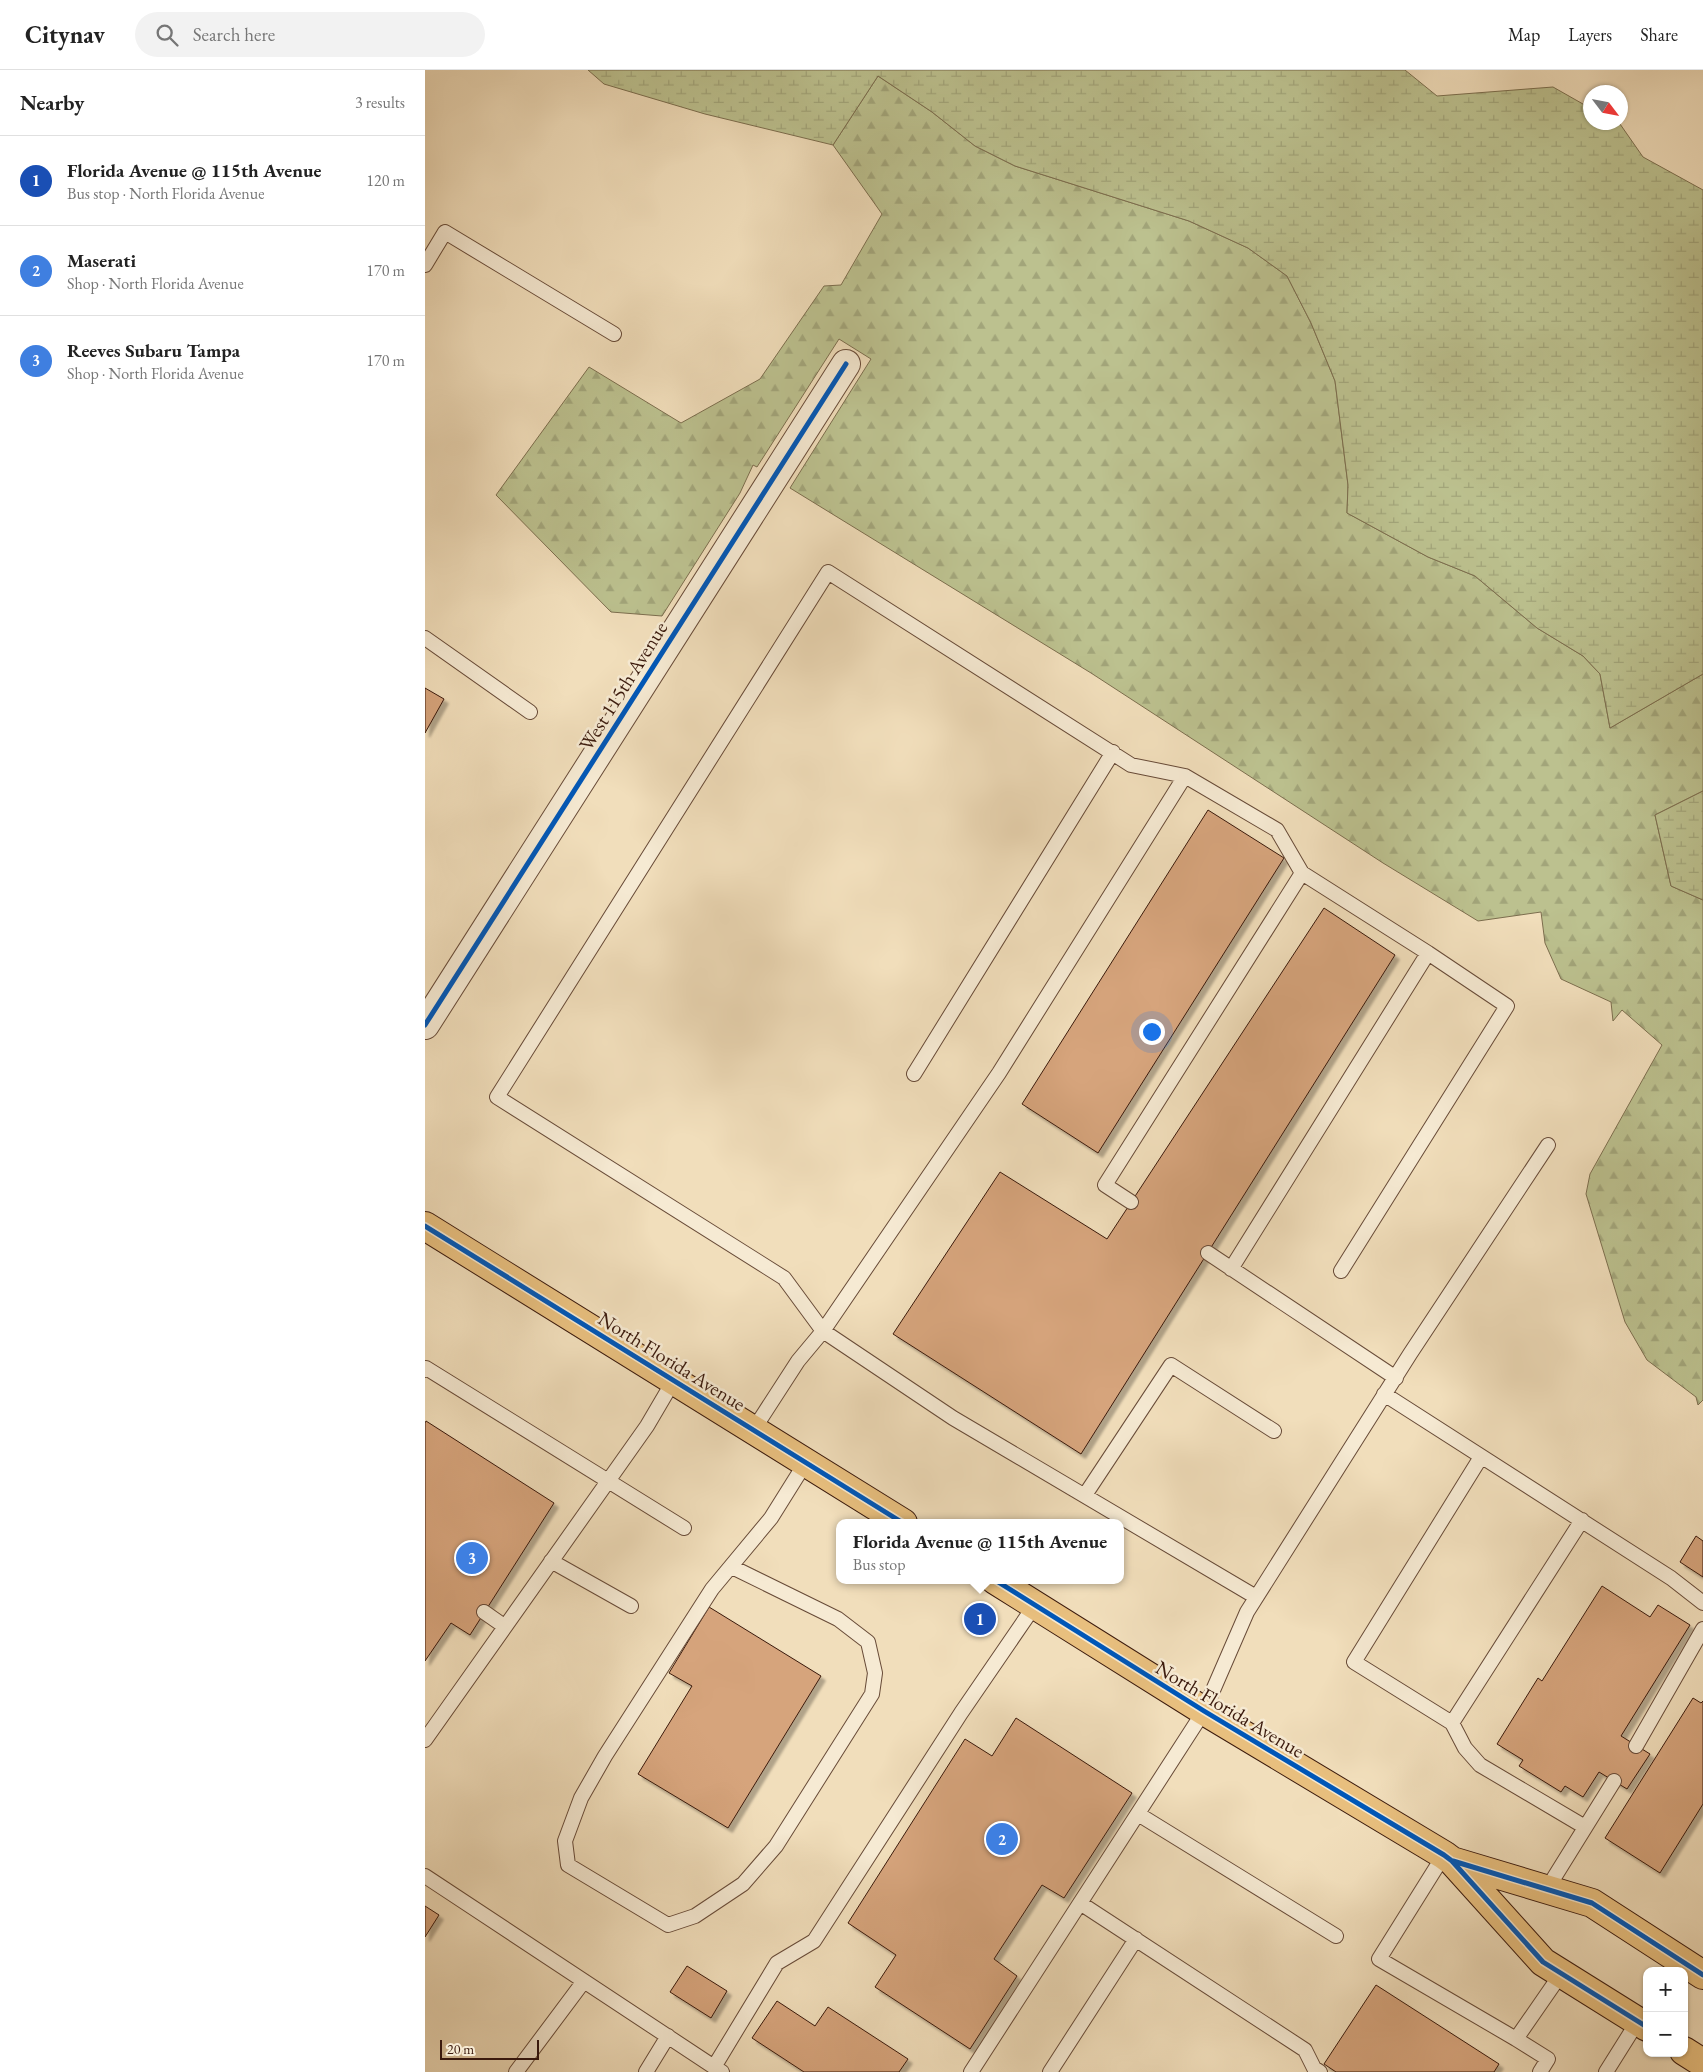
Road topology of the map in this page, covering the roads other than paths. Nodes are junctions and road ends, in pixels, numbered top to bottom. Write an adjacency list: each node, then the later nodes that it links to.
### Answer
1 (425, 265): 2 (lane)
2 (614, 334)
3 (846, 364): 10 (street, West 115th Avenue)
4 (425, 638): 5 (lane)
5 (529, 712)
6 (1113, 752): 7 (lane); 11 (lane); 18 (lane)
7 (1185, 776): 8 (lane); 18 (lane)
8 (1302, 873): 9 (lane); 13 (lane)
9 (1428, 953): 16 (lane); 17 (lane)
10 (425, 1025)
11 (914, 1074)
12 (1548, 1145): 20 (lane)
13 (1131, 1202)
14 (425, 1226): 21 (main road, North Florida Avenue)
15 (1208, 1253): 16 (lane)
16 (1231, 1268): 20 (lane)
17 (1341, 1271)
18 (823, 1331): 23 (lane); 28 (lane)
19 (425, 1369): 27 (lane)
20 (1395, 1378): 22 (lane)
21 (674, 1380): 23 (main road, North Florida Avenue); 27 (lane)
22 (1385, 1394): 25 (lane); 35 (lane)
23 (754, 1429): 26 (main road, North Florida Avenue)
24 (1274, 1431): 28 (lane)
25 (1481, 1457): 30 (lane); 43 (lane)
26 (806, 1462): 29 (main road, North Florida Avenue); 33 (lane)
27 (607, 1482): 31 (lane); 32 (lane)
28 (1085, 1494): 35 (lane)
29 (897, 1519)
30 (1582, 1520): 36 (lane); 43 (lane)
31 (684, 1528)
32 (551, 1561): 38 (lane); 40 (lane)
33 (731, 1567): 33 (lane)
34 (1001, 1584): 37 (main road, North Florida Avenue)
35 (1256, 1597): 42 (lane)
36 (1703, 1603)
37 (1035, 1605): 42 (main road, North Florida Avenue); 63 (lane)
38 (631, 1606)
39 (484, 1612): 40 (lane)
40 (505, 1626): 44 (lane)
41 (1703, 1629): 45 (lane)
42 (1204, 1712): 47 (lane); 49 (main road, North Florida Avenue)
43 (1453, 1723): 48 (lane)
44 (425, 1740)
45 (1636, 1746)
46 (1614, 1781): 48 (lane)
47 (1138, 1814): 52 (lane); 53 (lane)
48 (1585, 1827): 51 (lane)
49 (1448, 1858): 51 (main road, North Florida Avenue); 55 (main road, North Florida Avenue); 60 (lane)
50 (425, 1876): 57 (lane)
51 (1547, 1889): 56 (main road, North Florida Avenue)
52 (1080, 1903): 54 (lane); 64 (lane)
53 (1336, 1936)
54 (1136, 1940): 67 (lane); 68 (lane)
55 (1561, 1974): 58 (main road, North Florida Avenue); 60 (lane)
56 (1703, 1975)
57 (584, 1981): 59 (lane); 65 (lane)
58 (1642, 2024): 70 (lane)
59 (668, 2036): 63 (lane); 66 (lane)
60 (1516, 2038): 69 (lane)
61 (1688, 2053): 62 (main road)
62 (1703, 2062)
63 (718, 2070)
64 (975, 2070)
65 (516, 2072)
66 (646, 2072)
67 (1050, 2072)
68 (1320, 2072)
69 (1540, 2072)
70 (1606, 2072)

